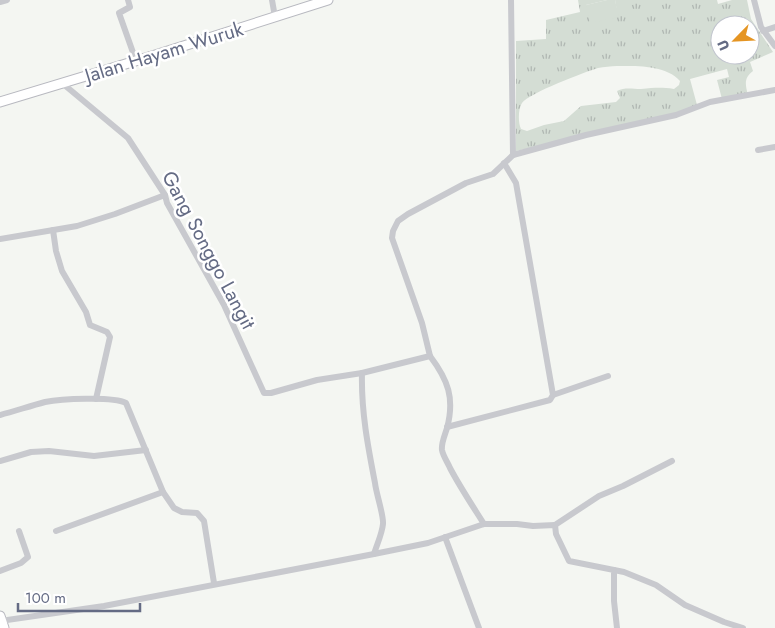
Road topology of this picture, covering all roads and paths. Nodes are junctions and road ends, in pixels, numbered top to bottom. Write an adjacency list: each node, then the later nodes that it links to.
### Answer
1 (7, 0): 7 (street)
2 (128, 0): 12 (street)
3 (272, 0): 8 (street)
4 (328, 0): 8 (main road, Jalan Hayam Wuruk)
5 (512, 0): 18 (street)
6 (754, 0): 10 (street)
7 (0, 2)
8 (275, 17): 12 (main road, Jalan Hayam Wuruk)
9 (775, 27): 10 (street)
10 (763, 31): 11 (street)
11 (775, 46)
12 (136, 61): 13 (main road, Jalan Hayam Wuruk)
13 (62, 83): 15 (main road, Jalan Hayam Wuruk); 20 (street, Gang Songgo Langit)
14 (775, 90): 18 (street)
15 (0, 102)
16 (775, 147): 17 (street)
17 (758, 150)
18 (513, 155): 19 (street)
19 (504, 163): 23 (street); 26 (street)
20 (164, 195): 21 (street); 24 (street, Gang Songgo Langit)
21 (53, 230): 22 (street); 27 (street)
22 (0, 239)
23 (430, 356): 24 (street); 29 (street)
24 (362, 373): 39 (street)
25 (608, 376): 26 (street)
26 (554, 396): 29 (street)
27 (96, 399): 28 (street); 30 (street)
28 (0, 415)
29 (447, 427): 34 (street)
30 (146, 450): 31 (street); 33 (street)
31 (0, 461)
32 (672, 461): 35 (street)
33 (163, 492): 37 (street); 42 (street)
34 (484, 524): 35 (street); 38 (street)
35 (555, 525): 40 (street)
36 (19, 531): 41 (street)
37 (56, 531)
38 (445, 537): 39 (street); 44 (street)
39 (374, 554): 42 (street)
40 (614, 570): 45 (street); 46 (street)
41 (0, 571)
42 (214, 583): 43 (street)
43 (2, 621)
44 (479, 628)
45 (617, 628)
46 (743, 628)

